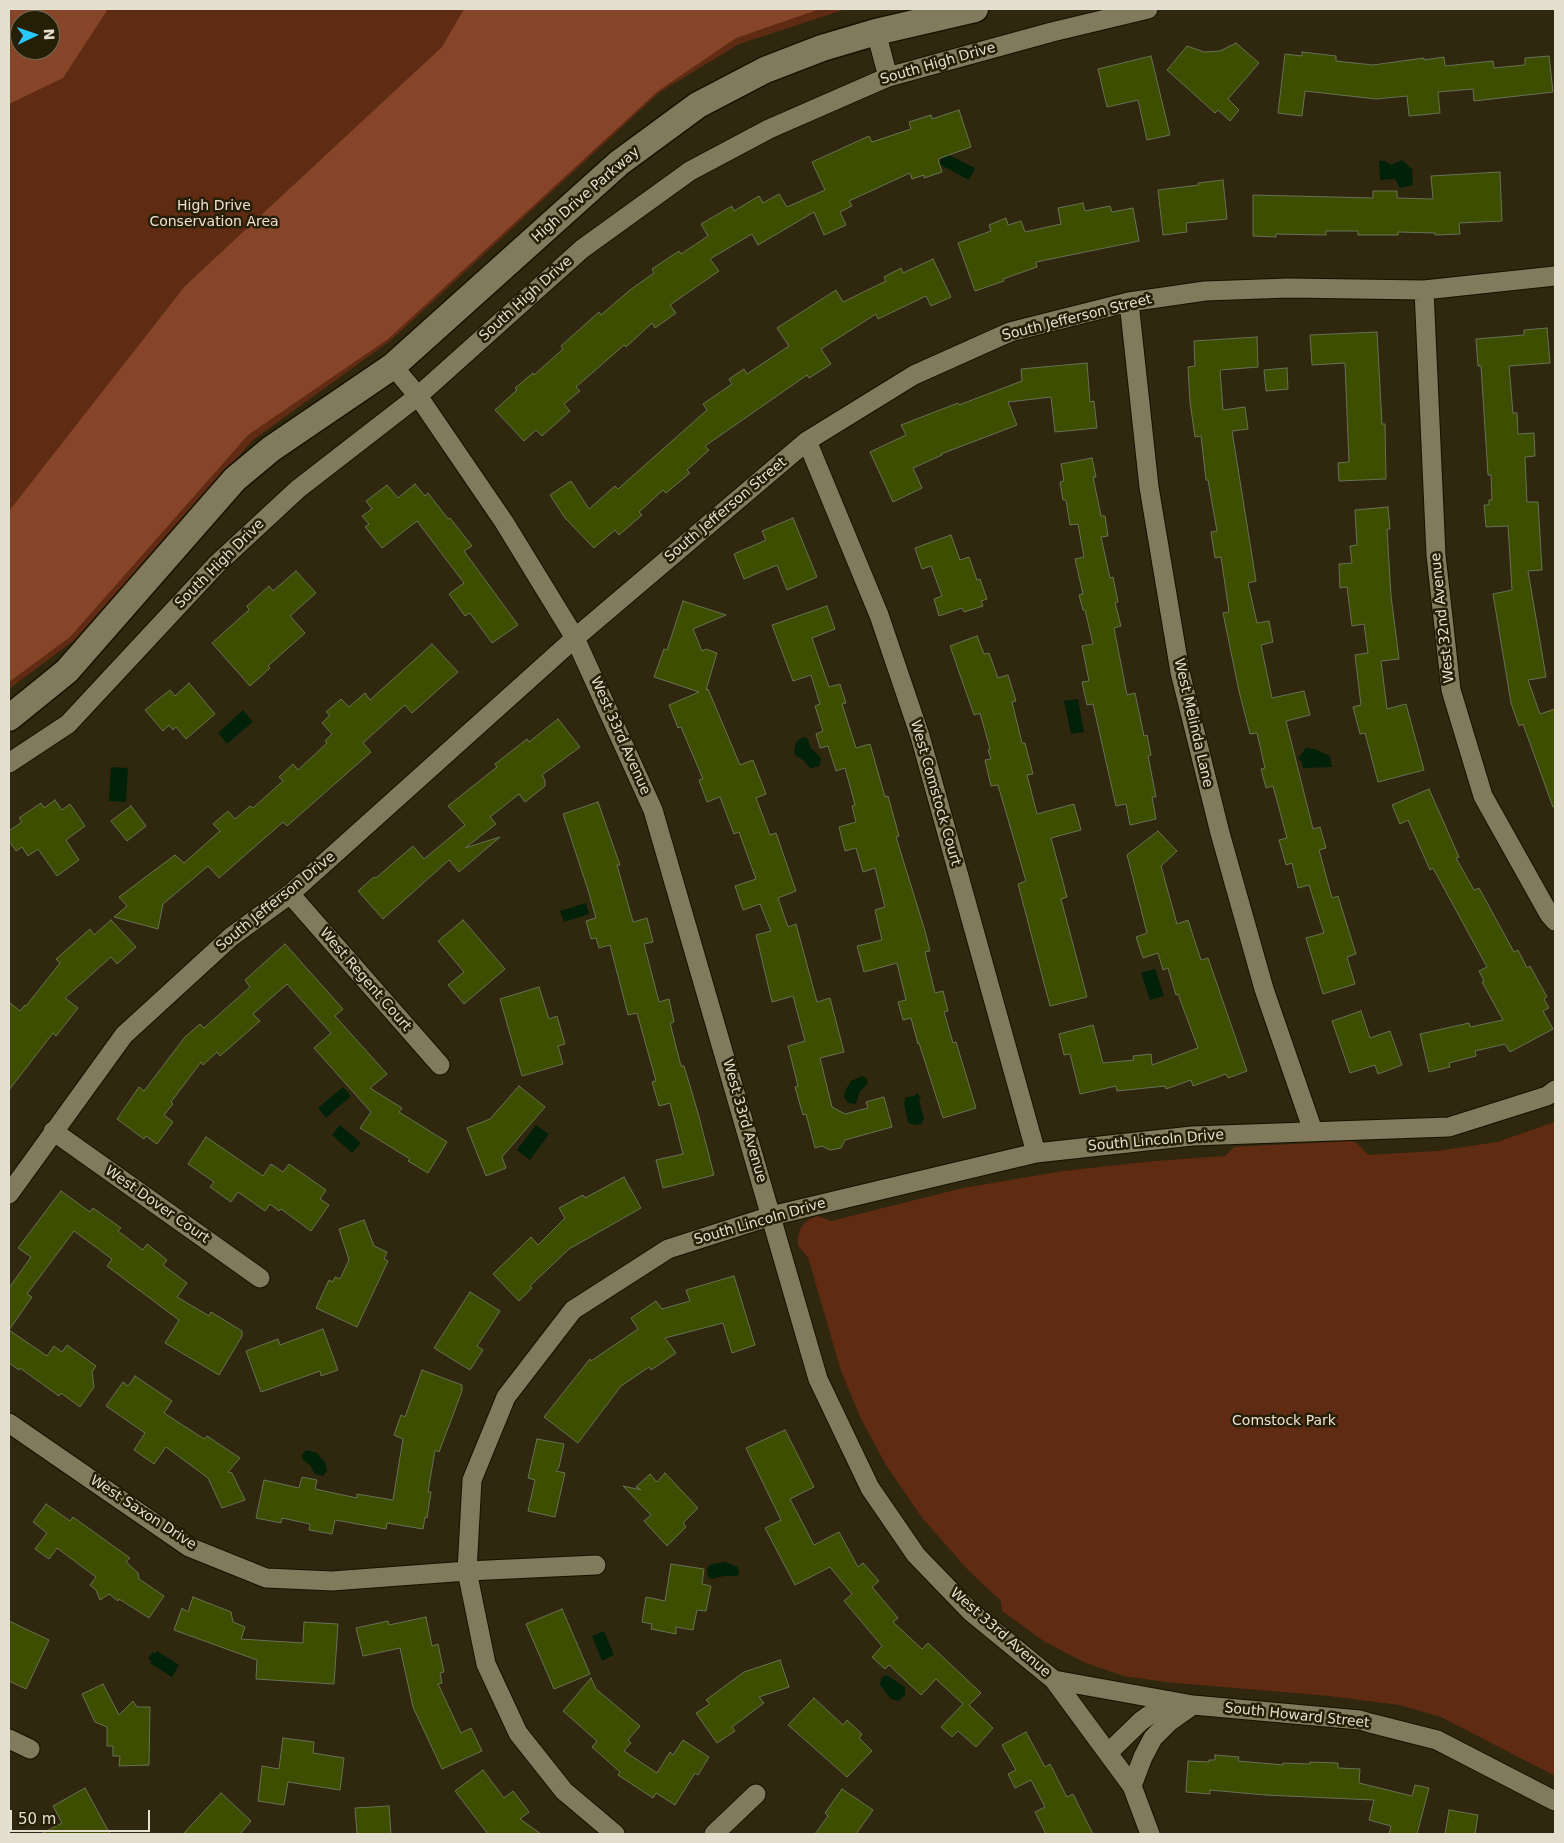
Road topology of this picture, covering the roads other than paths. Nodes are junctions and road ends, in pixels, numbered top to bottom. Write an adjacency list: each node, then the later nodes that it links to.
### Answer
1 (975, 9): 3 (main road, High Drive Parkway)
2 (1148, 9): 4 (street, South High Drive)
3 (876, 32): 4 (street); 8 (main road, High Drive Parkway)
4 (888, 77): 9 (street, South High Drive)
5 (1555, 276): 6 (street, South Jefferson Street)
6 (1424, 290): 7 (street, South Jefferson Street); 15 (street, West 32nd Avenue)
7 (1129, 302): 10 (street, South Jefferson Street); 19 (street, West Melinda Lane)
8 (393, 366): 9 (street, West 33rd Avenue); 12 (main road)
9 (418, 396): 11 (street, West 33rd Avenue); 13 (street, South High Drive)
10 (807, 441): 11 (street, South Jefferson Street); 20 (street, West Comstock Court)
11 (576, 638): 14 (street, South Jefferson Drive); 22 (street, West 33rd Avenue)
12 (9, 718)
13 (9, 763)
14 (290, 894): 16 (street, West Regent Court); 18 (street, South Jefferson Drive)
15 (1555, 921)
16 (440, 1066)
17 (1555, 1090): 19 (street, South Lincoln Drive)
18 (53, 1131): 21 (street, South Jefferson Drive); 23 (street, West Dover Court)
19 (1313, 1131): 20 (street, South Lincoln Drive)
20 (1036, 1153): 22 (street, South Lincoln Drive)
21 (9, 1194)
22 (771, 1216): 26 (street, South Lincoln Drive); 27 (street, West 33rd Avenue)
23 (260, 1278)
24 (9, 1423): 26 (street, West Saxon Drive)
25 (596, 1565): 26 (street, West Saxon Drive)
26 (467, 1571): 36 (street, South Lincoln Drive)
27 (1054, 1680): 28 (street, South Howard Street); 32 (street, West 33rd Avenue)
28 (1169, 1701): 29 (street, South Howard Street); 32 (street)
29 (1193, 1705): 33 (street); 35 (street, South Howard Street)
30 (9, 1739): 31 (street)
31 (30, 1748)
32 (1108, 1753): 33 (street, West 33rd Avenue)
33 (1132, 1786): 38 (street, West 33rd Avenue)
34 (756, 1794): 37 (street)
35 (1555, 1801)
36 (614, 1834)
37 (714, 1834)
38 (1150, 1834)

